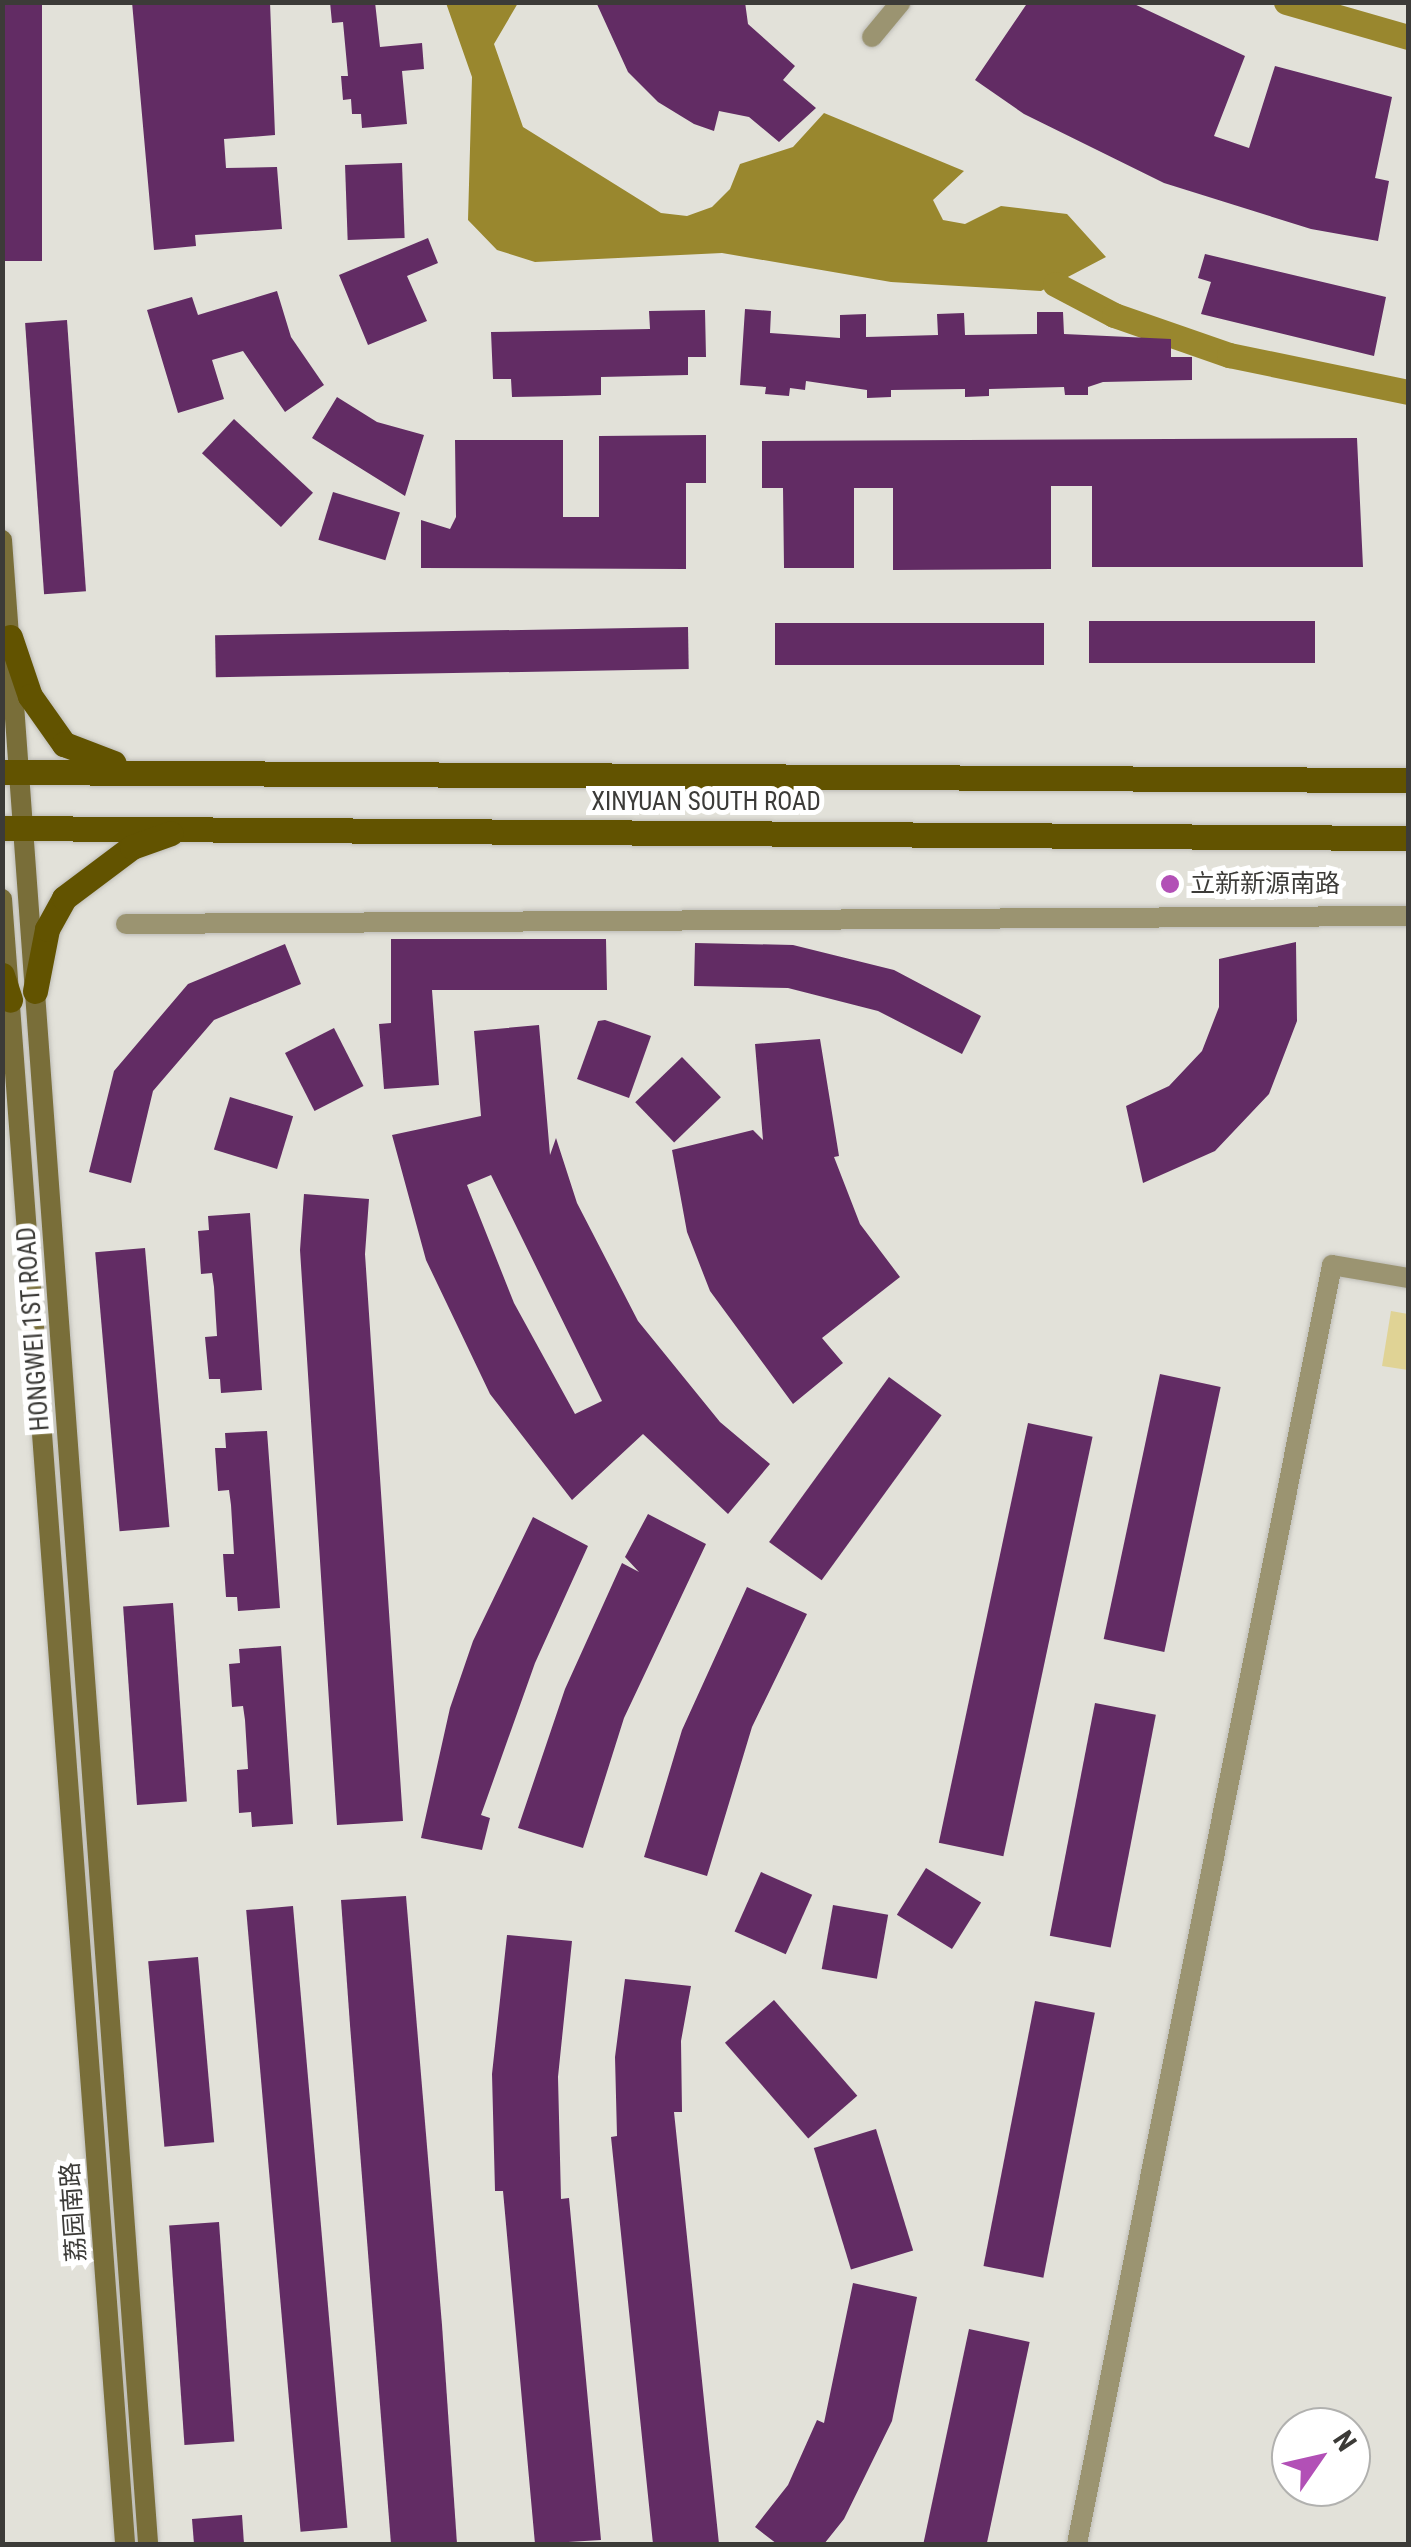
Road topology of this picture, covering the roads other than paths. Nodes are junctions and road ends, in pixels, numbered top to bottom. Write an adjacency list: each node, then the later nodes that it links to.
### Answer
1 (901, 2): 2 (street)
2 (872, 36)
3 (2, 540): 4 (main road, HONGWEI 1ST ROAD)
4 (10, 638): 5 (main road, HONGWEI 1ST ROAD); 6 (main road)
5 (11, 771): 6 (main road, XINYUAN SOUTH ROAD); 8 (main road, HONGWEI 1ST ROAD)
6 (168, 772): 7 (main road, XINYUAN SOUTH ROAD)
7 (1408, 780)
8 (13, 828): 9 (main road, XINYUAN SOUTH ROAD); 15 (main road, HONGWEI 1ST ROAD)
9 (187, 828): 10 (main road, XINYUAN SOUTH ROAD); 15 (main road)
10 (1408, 838)
11 (2, 899): 14 (main road, HONGWEI 1ST ROAD)
12 (1408, 916): 13 (street)
13 (126, 924)
14 (6, 988): 17 (main road, HONGWEI 1ST ROAD)
15 (35, 991): 18 (main road, HONGWEI 1ST ROAD)
16 (1408, 1278): 21 (street)
17 (74, 1875): 19 (main road, 荔园南路)
18 (97, 1876): 20 (main road, 荔园南路)
19 (125, 2544)
20 (148, 2544)
21 (1077, 2544)

